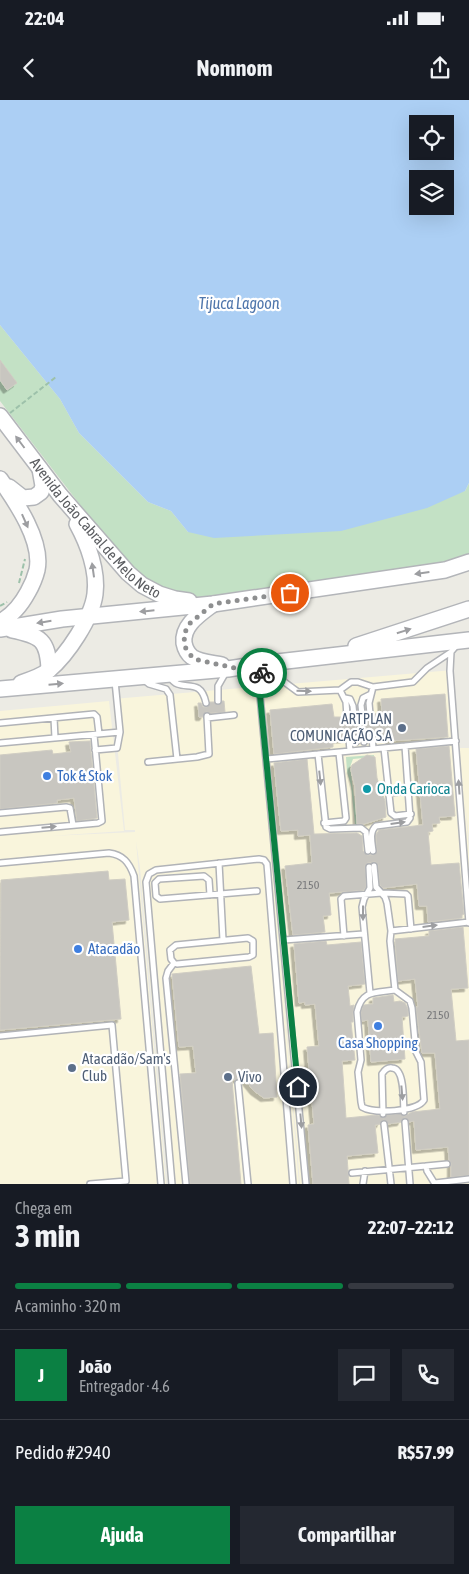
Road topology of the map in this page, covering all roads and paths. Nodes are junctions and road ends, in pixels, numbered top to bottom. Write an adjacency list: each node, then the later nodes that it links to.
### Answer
1 (56, 377): 2 (path)
2 (1, 417): 3 (street, Avenida João Cabral de Melo Neto, one-way to 2)
3 (40, 469): 4 (street); 5 (street, Avenida João Cabral de Melo Neto)
4 (0, 479): 14 (street, one-way to 14)
5 (60, 495): 10 (street, Avenida João Cabral de Melo Neto); 13 (street, one-way to 5)
6 (25, 558): 8 (path)
7 (469, 562): 10 (street, one-way to 10)
8 (18, 587)
9 (8, 601): 11 (path)
10 (213, 604): 13 (street, one-way to 13); 18 (street)
11 (0, 606)
12 (469, 609): 16 (street, one-way to 12)
13 (88, 618): 14 (street, one-way to 14); 19 (street)
14 (2, 626): 19 (street)
15 (460, 644): 16 (street); 23 (lane); 42 (lane)
16 (324, 656): 17 (street)
17 (261, 667): 18 (street); 25 (lane, one-way to 25); 51 (lane)
18 (231, 668): 20 (street); 28 (lane)
19 (49, 670): 24 (street)
20 (168, 674): 21 (street); 29 (lane)
21 (141, 677): 22 (street); 52 (lane)
22 (115, 679): 24 (street, one-way to 22); 37 (lane)
23 (373, 687): 25 (lane); 26 (lane)
24 (4, 688)
25 (340, 690): 27 (lane)
26 (371, 694): 30 (lane); 32 (lane)
27 (344, 698): 33 (lane); 34 (lane)
28 (218, 702)
29 (206, 703)
30 (370, 714)
31 (234, 715): 52 (lane)
32 (362, 715)
33 (347, 716)
34 (354, 716)
35 (54, 718): 36 (lane); 38 (lane); 40 (lane)
36 (0, 723)
37 (120, 732): 38 (lane); 47 (lane)
38 (96, 734): 40 (lane); 47 (lane)
39 (372, 736): 46 (lane)
40 (55, 738): 43 (lane)
41 (349, 738): 48 (lane)
42 (456, 741): 44 (lane); 68 (lane, one-way to 42)
43 (0, 743)
44 (405, 746): 45 (lane); 54 (lane)
45 (384, 748): 46 (lane); 55 (lane)
46 (373, 749): 48 (lane)
47 (95, 750): 59 (lane)
48 (350, 751): 49 (lane)
49 (339, 752): 50 (lane); 58 (lane)
50 (318, 754): 51 (lane); 58 (lane, one-way to 58)
51 (267, 758): 74 (lane)
52 (177, 759): 53 (lane)
53 (148, 762)
54 (409, 791): 55 (lane); 57 (lane)
55 (389, 793): 57 (lane)
56 (0, 813): 59 (lane)
57 (411, 814): 58 (lane, one-way to 57)
58 (324, 823)
59 (73, 825): 60 (lane, one-way to 59)
60 (0, 832)
61 (0, 863): 92 (lane)
62 (219, 863): 65 (lane); 93 (lane); 96 (lane)
63 (257, 891): 65 (lane)
64 (382, 893): 66 (lane); 66 (lane); 69 (lane); 70 (lane)
65 (221, 894): 67 (lane); 73 (lane)
66 (368, 894): 71 (lane, one-way to 71); 72 (lane)
67 (210, 895): 67 (lane)
68 (469, 922): 69 (lane, one-way to 68)
69 (411, 929): 70 (lane)
70 (391, 931): 76 (lane)
71 (363, 934): 72 (lane); 77 (lane)
72 (344, 936): 74 (lane)
73 (223, 940): 75 (lane); 75 (lane)
74 (284, 940): 97 (lane, one-way to 97)
75 (174, 963): 94 (lane)
76 (395, 990): 77 (lane); 80 (lane)
77 (370, 993): 81 (lane)
78 (0, 1036): 91 (lane)
79 (238, 1083): 95 (lane)
80 (404, 1111): 81 (lane); 81 (lane, one-way to 80)
81 (383, 1113)
82 (405, 1122): 86 (lane)
83 (384, 1124): 87 (lane)
84 (447, 1164): 85 (lane)
85 (426, 1166): 86 (lane); 101 (lane)
86 (409, 1168): 87 (lane); 100 (lane)
87 (389, 1170): 88 (lane); 99 (lane)
88 (365, 1172): 89 (lane); 98 (lane)
89 (352, 1173)
90 (469, 1179): 101 (lane)
91 (90, 1184)
92 (161, 1184)
93 (172, 1184)
94 (186, 1184)
95 (248, 1184)
96 (293, 1184)
97 (306, 1184)
98 (363, 1184)
99 (391, 1184)
100 (410, 1184)
101 (435, 1184)

